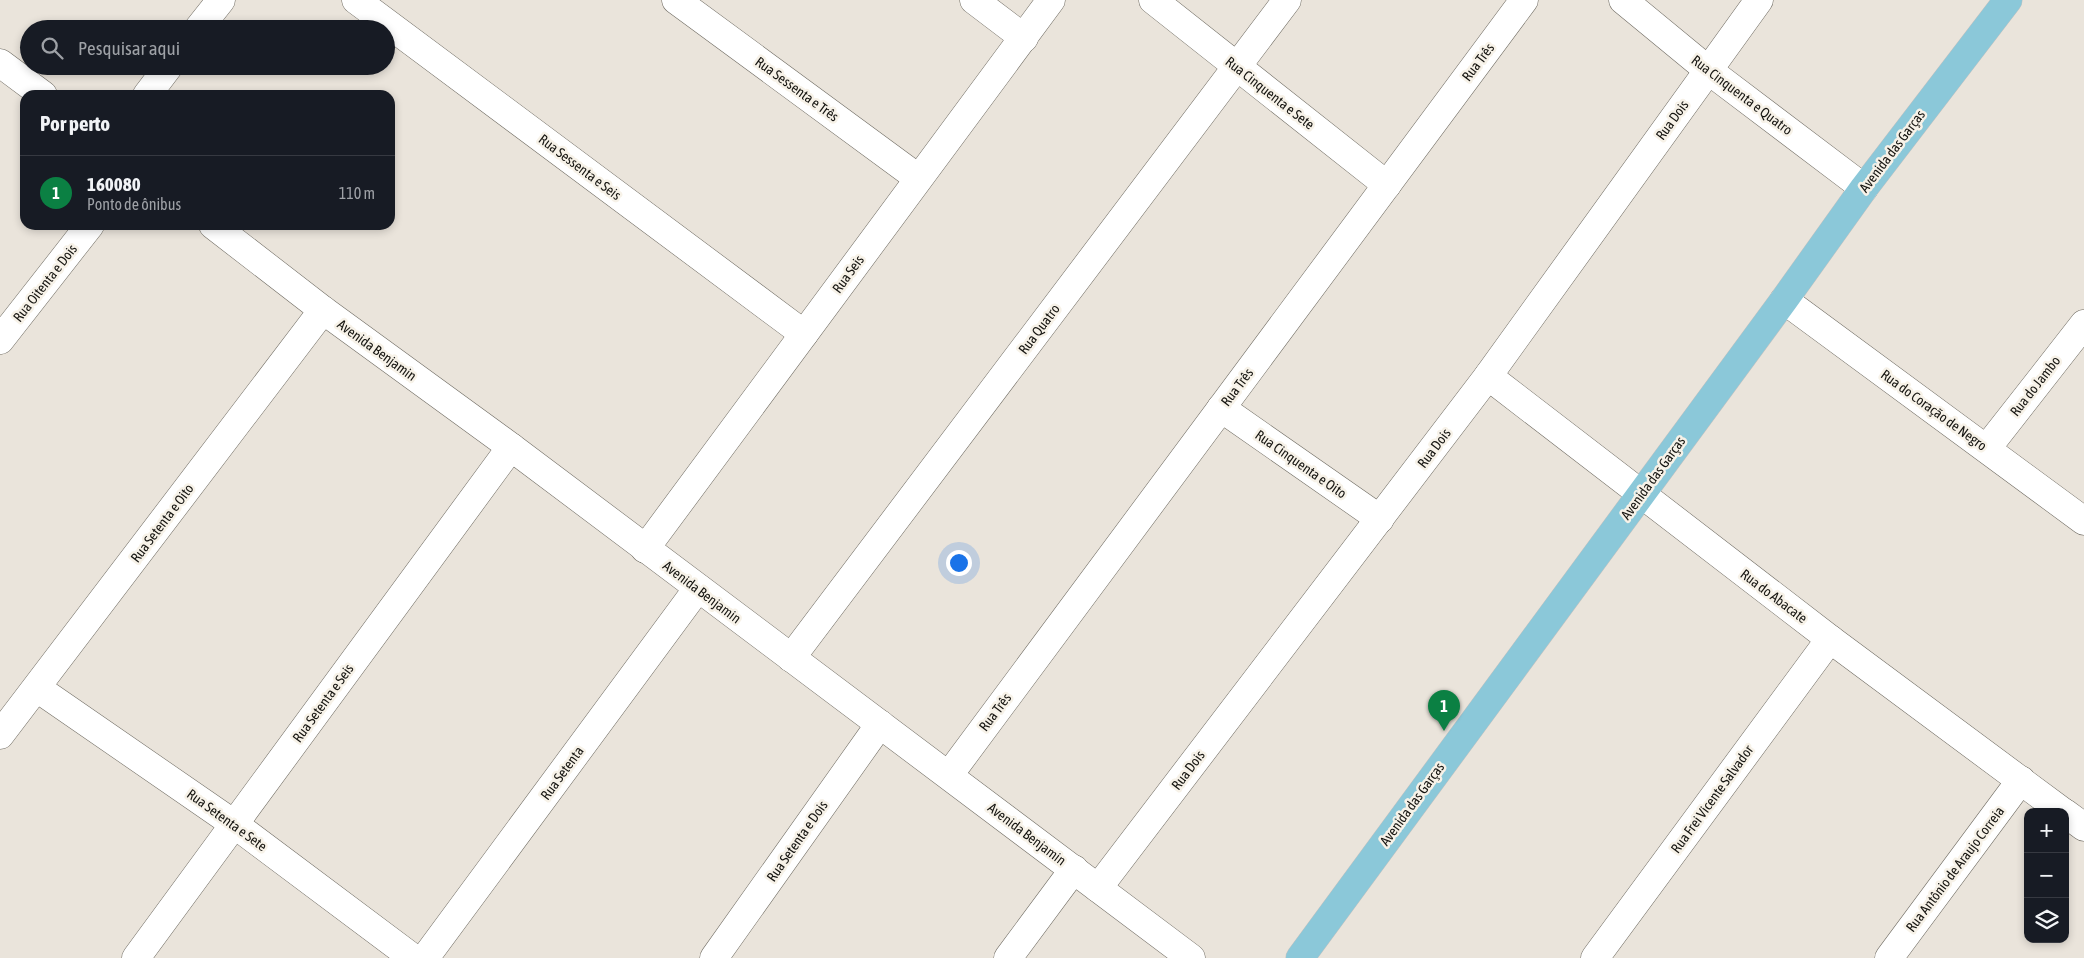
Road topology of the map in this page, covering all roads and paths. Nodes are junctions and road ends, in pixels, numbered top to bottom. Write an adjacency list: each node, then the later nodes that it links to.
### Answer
1 (221, 0): 12 (street)
2 (356, 0): 13 (street, Rua Sessenta e Seis)
3 (676, 0): 22 (street, Rua Sessenta e Três)
4 (974, 0): 15 (street)
5 (1051, 0): 15 (street, Rua Seis)
6 (1153, 0): 17 (street, Rua Cinquenta e Sete)
7 (1287, 0): 17 (street, Rua Quatro)
8 (1524, 0): 23 (street, Rua Três)
9 (1622, 0): 18 (street, Rua Cinquenta e Quatro)
10 (1759, 0): 18 (street, Rua Dois)
11 (2008, 0): 24 (main road, Avenida das Garças)
12 (205, 20)
13 (383, 20)
14 (395, 29): 30 (street, Rua Sessenta e Seis)
15 (1024, 38): 22 (street, Rua Seis)
16 (0, 63): 20 (street)
17 (1236, 67): 23 (street, Rua Cinquenta e Sete); 42 (street, Rua Quatro)
18 (1708, 70): 24 (street, Rua Cinquenta e Quatro); 32 (street, Rua Dois)
19 (162, 75): 21 (street)
20 (36, 90)
21 (151, 90)
22 (918, 178): 30 (street, Rua Seis)
23 (1387, 185): 33 (street, Rua Três)
24 (1864, 188): 27 (main road, Avenida das Garças)
25 (86, 230): 31 (street, Rua Oitenta e Dois)
26 (220, 230): 28 (street, Avenida Benjamin)
27 (1784, 300): 35 (street, Rua do Coração de Negro); 36 (main road, Avenida das Garças)
28 (323, 310): 34 (street, Avenida Benjamin); 43 (street, Rua Setenta e Oito)
29 (2084, 324): 35 (street, Rua do Jambo)
30 (804, 334): 39 (street, Rua Seis)
31 (0, 340)
32 (1488, 376): 36 (street, Rua do Abacate); 37 (street, Rua Dois)
33 (1221, 408): 37 (street, Rua Cinquenta e Oito); 46 (street, Rua Três)
34 (510, 447): 39 (street, Avenida Benjamin); 50 (street, Rua Setenta e Seis)
35 (1987, 448): 38 (street, Rua do Coração de Negro)
36 (1641, 495): 41 (street, Rua do Abacate); 60 (main road, Avenida das Garças)
37 (1380, 519): 53 (street, Rua Dois)
38 (2084, 521)
39 (645, 549): 40 (street, Avenida Benjamin)
40 (698, 588): 42 (street, Avenida Benjamin); 56 (street, Rua Setenta)
41 (1830, 639): 47 (street, Rua do Abacate); 61 (street, Rua Frei Vicente Salvador)
42 (791, 658): 44 (street, Avenida Benjamin)
43 (37, 688): 45 (street, Rua Setenta e Oito); 50 (street, Rua Setenta e Sete)
44 (880, 724): 46 (street, Avenida Benjamin); 57 (street, Rua Setenta e Dois)
45 (0, 735)
46 (949, 775): 52 (street, Avenida Benjamin)
47 (2021, 780): 48 (street, Rua do Abacate); 62 (street, Rua Antônio de Araujo Correia)
48 (2059, 808)
49 (2069, 816): 51 (street, Rua do Abacate)
50 (234, 824): 54 (street, Rua Setenta e Seis); 55 (street, Rua Setenta e Sete)
51 (2084, 827)
52 (1074, 870): 53 (street, Avenida Benjamin); 58 (street)
53 (1098, 888): 59 (street, Avenida Benjamin)
54 (136, 958)
55 (413, 958)
56 (425, 958)
57 (714, 958)
58 (1008, 958)
59 (1192, 958)
60 (1300, 958)
61 (1595, 958)
62 (1889, 958)

